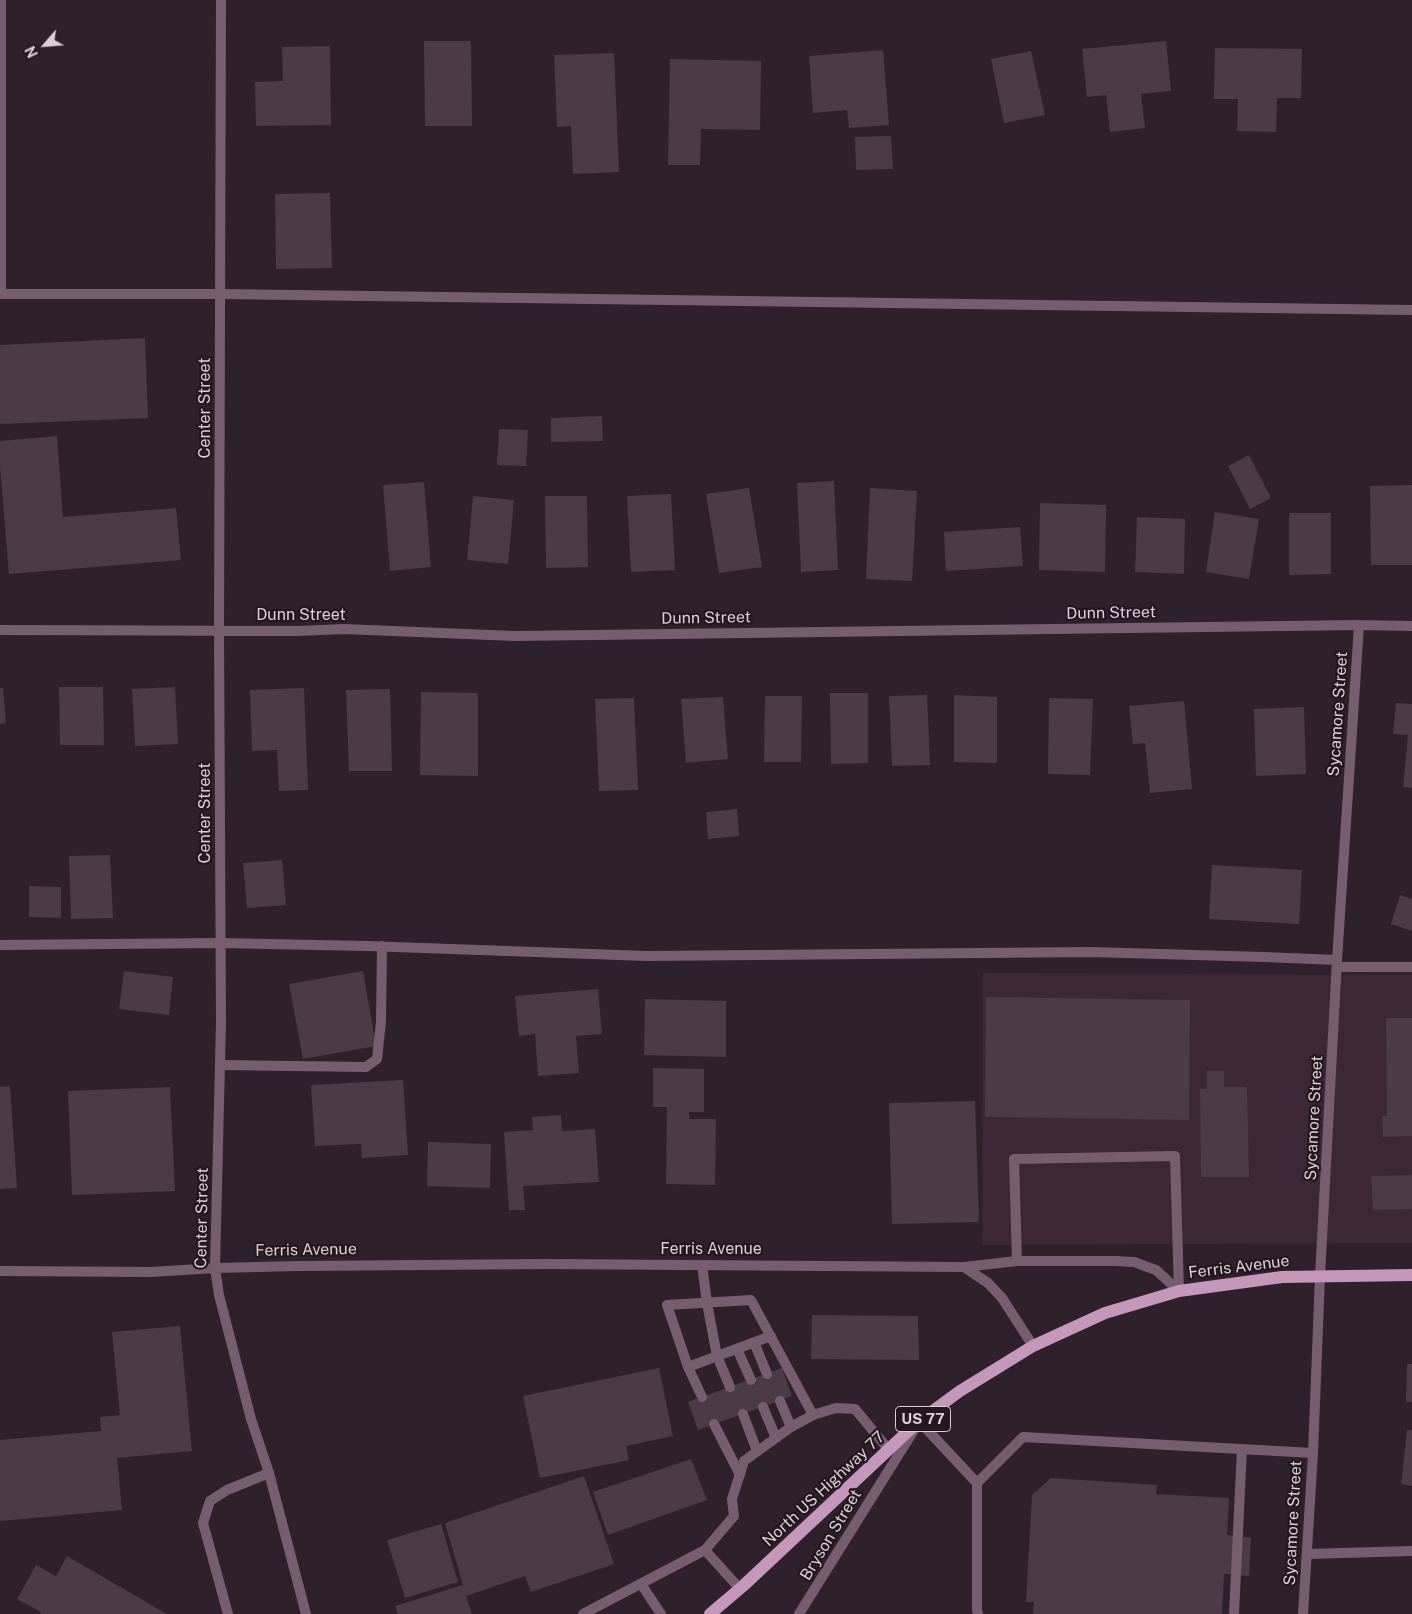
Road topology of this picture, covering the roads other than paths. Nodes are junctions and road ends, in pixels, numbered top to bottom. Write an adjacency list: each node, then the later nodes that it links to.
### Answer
1 (1, 0): 3 (street)
2 (221, 0): 4 (street, Center Street)
3 (1, 294): 4 (street)
4 (220, 294): 5 (street); 9 (street, Center Street)
5 (1412, 310)
6 (1359, 625): 7 (street, Dunn Street); 9 (street, Dunn Street); 13 (street, Sycamore Street)
7 (1412, 626)
8 (0, 630): 9 (street, Dunn Street)
9 (219, 630): 10 (street, Center Street)
10 (220, 944): 11 (street); 12 (street); 15 (street, Center Street)
11 (0, 945)
12 (382, 946): 13 (street); 15 (street)
13 (1337, 964): 14 (street); 22 (street, Sycamore Street)
14 (1412, 967)
15 (220, 1065): 19 (street, Center Street)
16 (1017, 1261): 18 (street, Ferris Avenue); 23 (street, Ferris Avenue); 23 (street)
17 (702, 1265): 18 (street, Ferris Avenue); 19 (street, Ferris Avenue); 24 (street)
18 (964, 1267): 27 (street)
19 (215, 1268): 20 (street, Ferris Avenue); 47 (street, Center Street)
20 (0, 1271)
21 (1412, 1275): 22 (main road, Ferris Avenue / US 77)
22 (1320, 1276): 23 (main road, Ferris Avenue / US 77); 46 (street, Sycamore Street)
23 (1179, 1291): 27 (main road, North US Highway 77 / US 77)
24 (707, 1302): 25 (street); 29 (street); 30 (street)
25 (771, 1336): 26 (street); 38 (street)
26 (754, 1342): 28 (street); 31 (street)
27 (1033, 1346): 39 (main road, North US Highway 77 / US 77)
28 (737, 1349): 29 (street); 32 (street)
29 (717, 1356): 30 (street); 33 (street)
30 (688, 1367): 34 (street)
31 (767, 1374)
32 (751, 1380)
33 (730, 1387)
34 (702, 1397)
35 (780, 1401): 41 (street)
36 (763, 1407): 42 (street)
37 (744, 1414): 45 (street)
38 (812, 1416): 41 (street); 44 (street)
39 (920, 1421): 44 (main road, North US Highway 77 / US 77); 49 (street); 60 (street, Bryson Street)
40 (714, 1424): 48 (street)
41 (791, 1427): 42 (street)
42 (776, 1438): 45 (street)
43 (1242, 1449): 46 (street); 49 (street); 62 (street)
44 (889, 1450): 54 (main road, North US Highway 77 / US 77)
45 (757, 1452): 48 (street)
46 (1313, 1453): 52 (street, Sycamore Street)
47 (269, 1473): 55 (street); 56 (street, Center Street)
48 (740, 1475): 50 (street)
49 (977, 1482): 61 (street)
50 (706, 1550): 53 (street); 54 (street)
51 (1412, 1552): 52 (street)
52 (1306, 1554): 63 (street, Sycamore Street)
53 (641, 1584): 57 (street); 58 (street)
54 (740, 1589): 59 (main road, North US Highway 77 / US 77)
55 (228, 1614)
56 (306, 1614)
57 (584, 1614)
58 (661, 1614)
59 (710, 1614)
60 (799, 1614)
61 (978, 1614)
62 (1234, 1614)
63 (1303, 1614)

